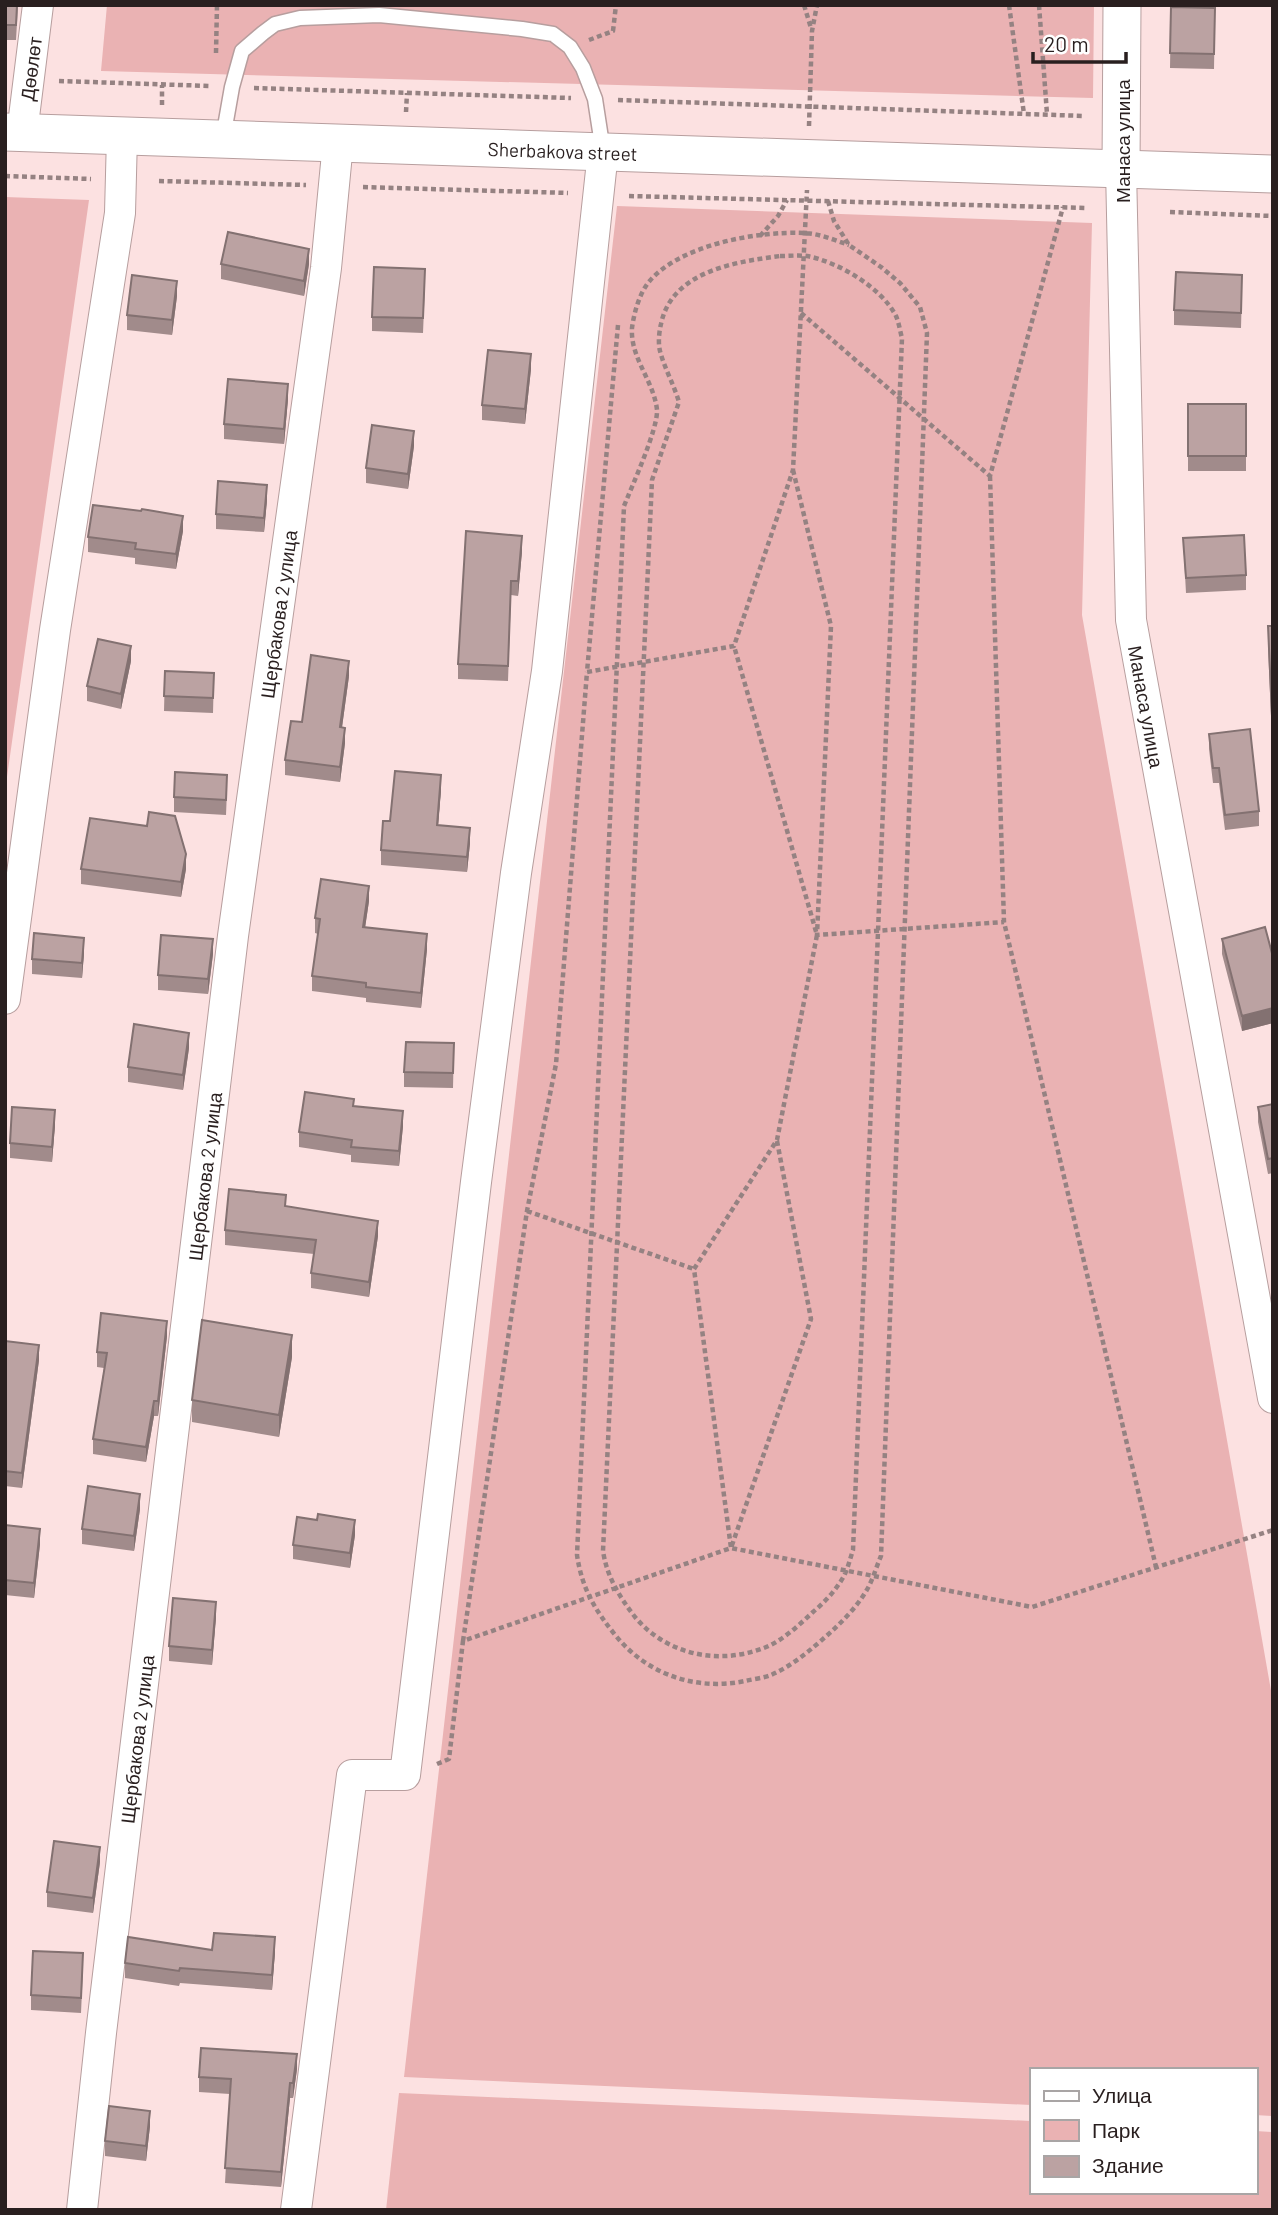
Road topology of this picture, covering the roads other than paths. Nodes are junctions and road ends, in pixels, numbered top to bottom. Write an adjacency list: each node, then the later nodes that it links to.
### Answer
1 (38, 5): 3 (street, Дөөлөт)
2 (1122, 5): 8 (street, Манаса улица)
3 (14, 132): 4 (street, Sherbakova street)
4 (122, 136): 5 (street, Sherbakova street); 10 (street)
5 (223, 139): 6 (street, Sherbakova street); 7 (lane)
6 (338, 143): 7 (street, Sherbakova street); 12 (street, Щербакова 2 улица)
7 (603, 152): 8 (street, Sherbakova street); 13 (street)
8 (1121, 169): 9 (street, Sherbakova street); 11 (street, Манаса улица)
9 (1273, 174)
10 (5, 999)
11 (1273, 1398)
12 (82, 2210)
13 (296, 2210)

